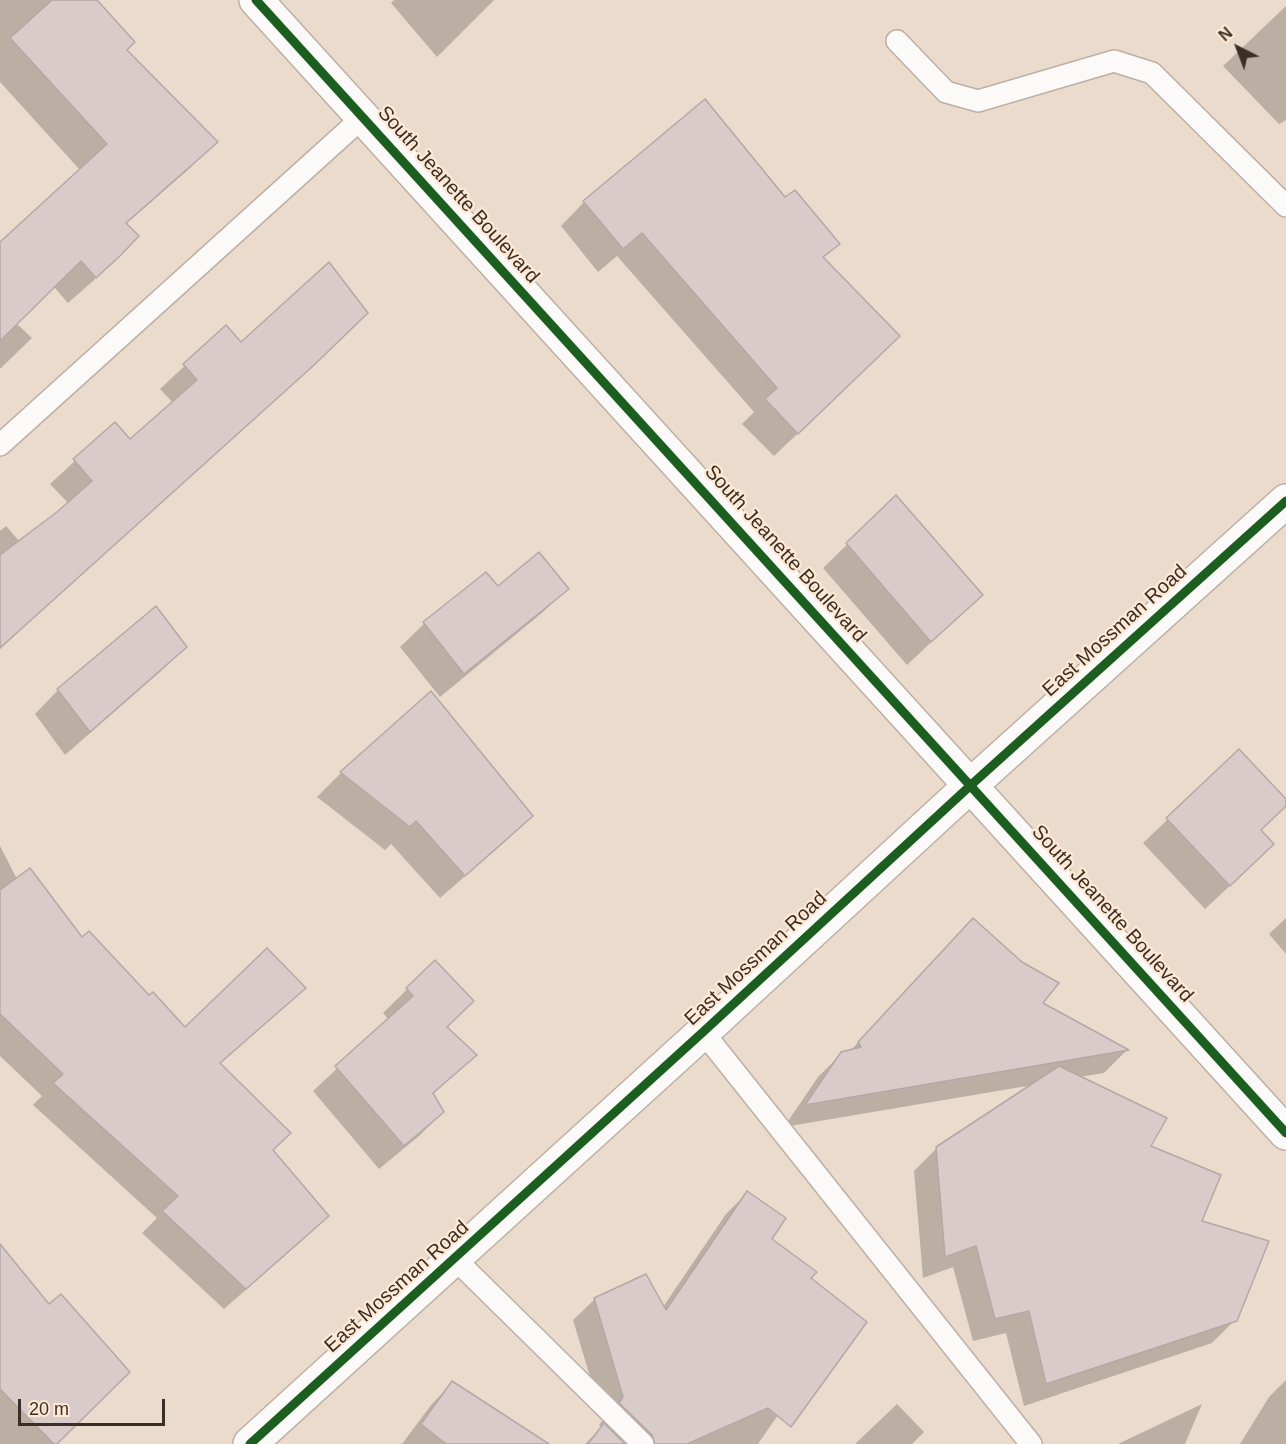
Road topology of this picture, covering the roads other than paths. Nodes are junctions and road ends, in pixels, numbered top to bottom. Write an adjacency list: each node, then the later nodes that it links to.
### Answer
1 (256, 0): 3 (street, South Jeanette Boulevard)
2 (897, 41): 4 (lane)
3 (363, 117): 5 (lane); 7 (street, South Jeanette Boulevard)
4 (1286, 206)
5 (0, 445)
6 (1286, 501): 7 (street, East Mossman Road)
7 (971, 785): 8 (street, East Mossman Road); 9 (street, South Jeanette Boulevard)
8 (703, 1032): 10 (street, East Mossman Road); 13 (lane)
9 (1286, 1133)
10 (455, 1258): 11 (street, East Mossman Road); 12 (lane)
11 (250, 1444)
12 (643, 1444)
13 (1031, 1444)

